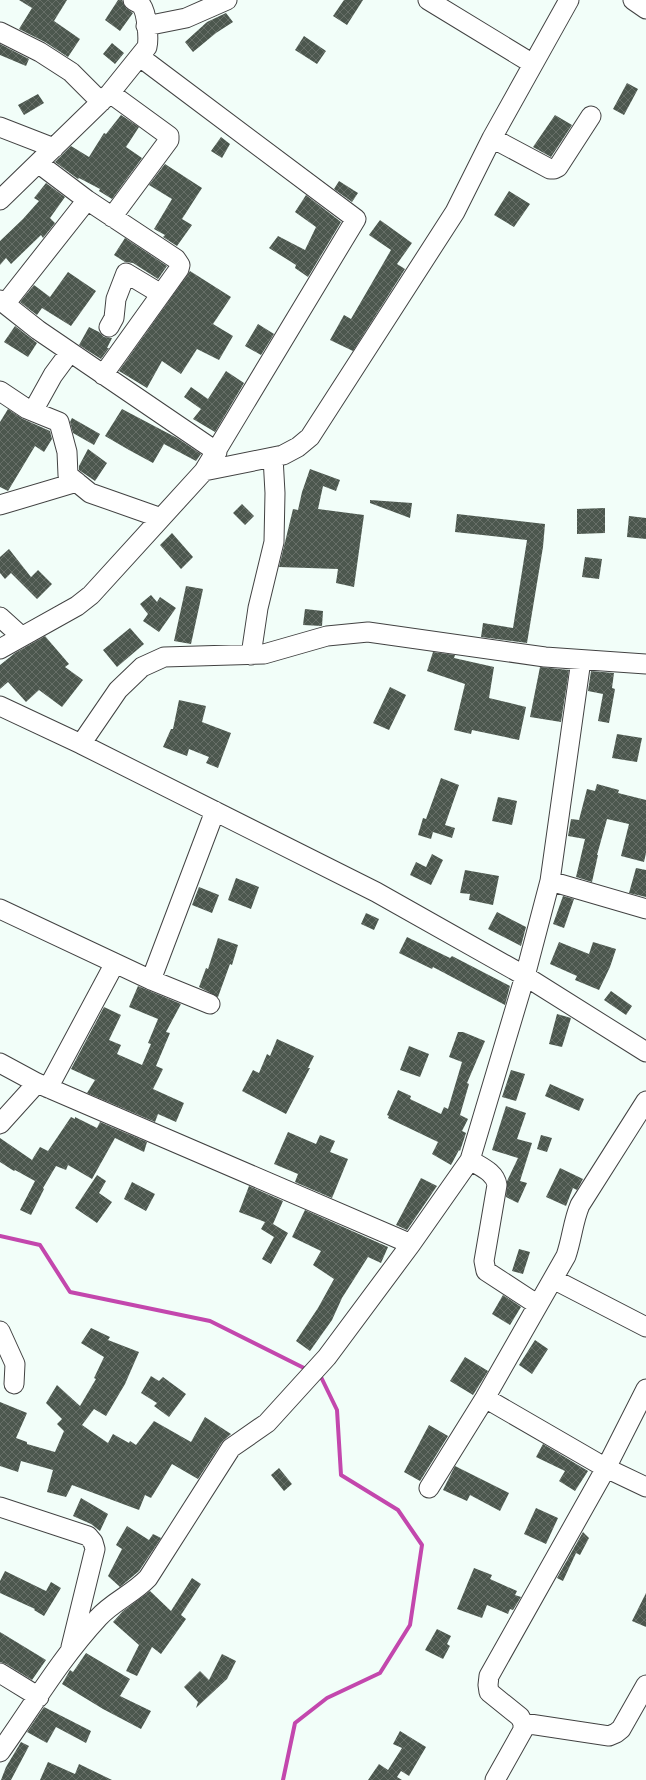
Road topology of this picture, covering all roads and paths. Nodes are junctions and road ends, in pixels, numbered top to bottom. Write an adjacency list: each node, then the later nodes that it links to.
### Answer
1 (133, 0): 7 (street)
2 (227, 0): 7 (street)
3 (428, 0): 10 (street)
4 (569, 0): 10 (street)
5 (633, 0): 6 (street)
6 (646, 9)
7 (146, 26): 9 (street)
8 (0, 32): 11 (street)
9 (140, 57): 11 (street); 27 (street)
10 (534, 64): 14 (street)
11 (105, 97): 15 (street); 19 (street)
12 (591, 116): 14 (street)
13 (0, 127): 15 (street)
14 (492, 138): 28 (street)
15 (54, 148): 16 (street)
16 (38, 163): 17 (street); 18 (street)
17 (0, 200)
18 (87, 200): 19 (street); 21 (street)
19 (112, 217): 20 (street)
20 (161, 294): 22 (street); 24 (street)
21 (3, 302): 23 (street)
22 (109, 328)
23 (70, 352): 24 (street); 26 (street)
24 (103, 374): 27 (street)
25 (0, 391): 26 (street)
26 (33, 411): 30 (street)
27 (217, 452): 29 (street)
28 (273, 457): 29 (street); 36 (street)
29 (204, 471): 32 (street)
30 (77, 482): 31 (street); 32 (street)
31 (0, 505)
32 (161, 518): 34 (street)
33 (0, 617): 34 (street)
34 (21, 636): 35 (street)
35 (0, 650)
36 (251, 654): 37 (street); 40 (street)
37 (581, 660): 38 (street); 42 (street)
38 (646, 664)
39 (0, 706): 40 (street)
40 (81, 744): 41 (street)
41 (215, 811): 46 (street); 47 (street)
42 (550, 881): 44 (street); 46 (street)
43 (0, 909): 45 (street)
44 (646, 909)
45 (115, 963): 47 (street); 51 (street)
46 (525, 976): 49 (street); 54 (street)
47 (151, 980): 48 (street)
48 (210, 1004)
49 (646, 1052)
50 (0, 1063): 51 (street)
51 (43, 1086): 53 (street); 55 (street)
52 (646, 1101): 56 (street)
53 (0, 1124)
54 (470, 1160): 55 (street); 57 (street)
55 (411, 1244): 67 (street)
56 (553, 1279): 57 (street); 58 (street)
57 (538, 1304): 62 (street)
58 (646, 1327)
59 (0, 1331): 60 (street)
60 (14, 1384)
61 (646, 1389): 63 (street)
62 (485, 1398): 63 (street); 65 (street)
63 (606, 1468): 64 (street); 71 (street)
64 (646, 1487)
65 (429, 1488)
66 (0, 1507): 67 (street)
67 (70, 1649): 70 (street)
68 (0, 1673): 70 (street)
69 (646, 1685): 71 (street)
70 (38, 1697): 72 (street)
71 (523, 1723): 73 (street)
72 (0, 1752)
73 (495, 1780)

